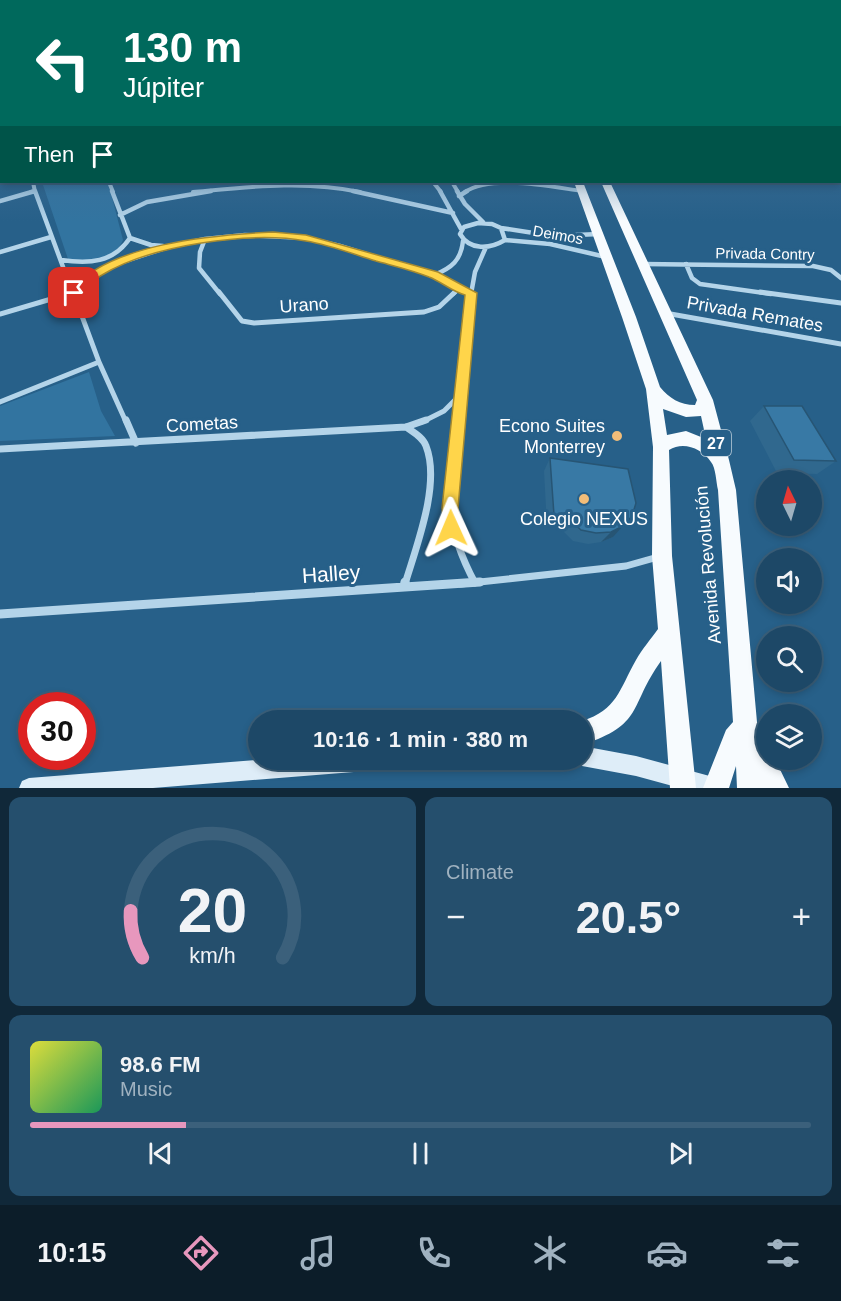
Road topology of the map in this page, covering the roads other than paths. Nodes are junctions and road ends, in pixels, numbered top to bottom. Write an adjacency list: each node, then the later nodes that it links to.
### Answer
1 (33, 183): 7 (street)
2 (109, 183): 11 (street)
3 (434, 183): 10 (street)
4 (452, 183): 8 (street)
5 (605, 183): 26 (main road, Avenida Revolución / 27)
6 (580, 186): 8 (street); 15 (main road)
7 (34, 191): 9 (street); 16 (street)
8 (459, 196): 12 (street)
9 (0, 201)
10 (453, 213): 11 (street); 14 (street)
11 (120, 215): 17 (street)
12 (483, 222): 13 (street, Deimos); 14 (street)
13 (501, 228): 15 (street, Deimos); 19 (street)
14 (461, 229): 20 (street)
15 (599, 234): 24 (main road)
16 (51, 237): 23 (street); 25 (street)
17 (130, 238): 21 (street); 25 (street)
18 (205, 239): 21 (street); 28 (street); 30 (street, Urano)
19 (505, 240): 22 (street); 24 (street, Deimos)
20 (463, 241): 22 (street); 28 (street)
21 (168, 247): 31 (street)
22 (486, 247): 32 (street)
23 (0, 252)
24 (606, 257): 38 (main road)
25 (61, 260): 31 (street)
26 (643, 264): 27 (street, Privada Contry); 34 (main road, Avenida Revolución / 27)
27 (686, 264): 29 (street, Privada Contry); 33 (street, Privada Contry)
28 (434, 275): 30 (street)
29 (841, 278)
30 (458, 290): 32 (street)
31 (74, 293): 35 (street); 37 (street)
32 (471, 293): 39 (street)
33 (841, 303)
34 (664, 313): 36 (street, Privada Remates); 40 (main road, Avenida Revolución / 27)
35 (0, 314)
36 (841, 344)
37 (99, 362): 41 (street); 43 (street)
38 (653, 389): 40 (main road); 44 (main road)
39 (460, 394): 42 (street, Cometas); 48 (street)
40 (705, 400): 46 (main road, Avenida Revolución / 27)
41 (0, 402)
42 (406, 427): 43 (street, Cometas); 49 (street)
43 (135, 443): 45 (street, Cometas)
44 (661, 447): 46 (main road); 47 (main road)
45 (0, 449)
46 (720, 460): 52 (main road, Avenida Revolución / 27)
47 (662, 556): 48 (street, Halley); 51 (main road)
48 (475, 583): 49 (street, Halley)
49 (404, 587): 50 (street, Halley)
50 (0, 614)
51 (669, 632): 53 (main road); 56 (main road)
52 (746, 725): 58 (main road); 59 (main road, Avenida Revolución / 27); 60 (main road)
53 (593, 729)
54 (593, 758): 56 (main road)
55 (254, 770): 57 (main road)
56 (683, 783): 58 (main road)
57 (29, 788)
58 (716, 788)
59 (750, 788)
60 (776, 788)

